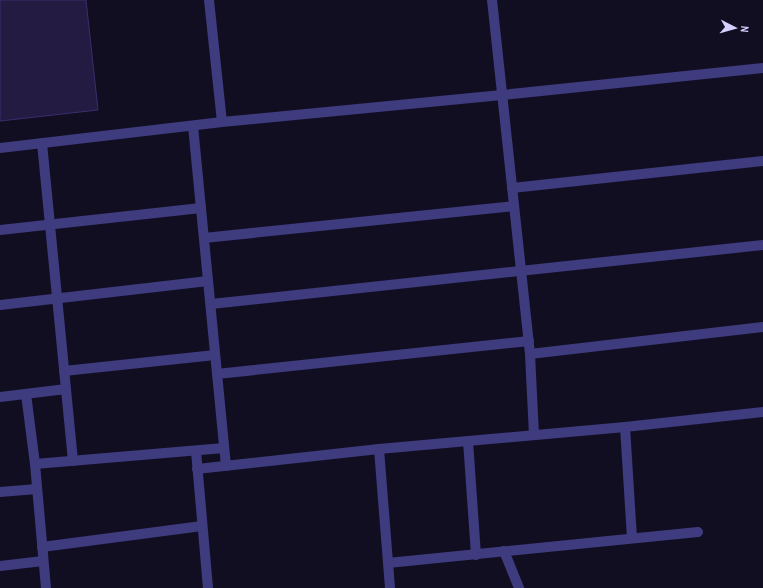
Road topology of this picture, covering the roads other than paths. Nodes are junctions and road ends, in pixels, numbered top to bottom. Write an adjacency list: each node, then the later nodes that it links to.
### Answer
1 (209, 0): 5 (street)
2 (492, 0): 4 (street)
3 (763, 68): 4 (street)
4 (502, 95): 5 (street); 10 (street)
5 (222, 122): 6 (street)
6 (193, 126): 7 (street); 12 (street)
7 (42, 143): 8 (street); 13 (street)
8 (0, 148)
9 (763, 161): 10 (street)
10 (512, 188): 11 (street)
11 (514, 206): 15 (street); 17 (street)
12 (201, 208): 13 (street); 15 (street)
13 (50, 224): 14 (street); 19 (street)
14 (0, 230)
15 (204, 238): 18 (street)
16 (763, 245): 17 (street)
17 (521, 270): 20 (street); 23 (street)
18 (208, 281): 19 (street); 20 (street)
19 (57, 298): 21 (street); 26 (street)
20 (211, 304): 25 (street)
21 (0, 305)
22 (763, 327): 24 (street)
23 (529, 341): 24 (street); 27 (street)
24 (530, 354): 33 (street)
25 (216, 355): 26 (street); 27 (street)
26 (64, 371): 28 (street)
27 (217, 374): 35 (street)
28 (66, 389): 29 (street); 38 (street)
29 (26, 394): 30 (street); 39 (street)
30 (0, 397)
31 (763, 412): 32 (street)
32 (625, 428): 33 (street); 46 (street)
33 (534, 435): 34 (street)
34 (468, 441): 36 (street); 49 (street)
35 (224, 448): 37 (street); 40 (street)
36 (379, 449): 40 (street); 51 (street)
37 (196, 451): 38 (street); 41 (street)
38 (73, 461): 39 (street)
39 (35, 464): 42 (street)
40 (226, 466): 41 (street)
41 (197, 469): 44 (street)
42 (37, 488): 43 (street); 47 (street)
43 (0, 492)
44 (202, 526): 47 (street); 54 (street)
45 (698, 532): 46 (street)
46 (632, 538): 48 (street)
47 (42, 547): 50 (street)
48 (504, 551): 49 (street); 56 (street)
49 (476, 555): 51 (street)
50 (43, 561): 52 (street); 53 (street)
51 (388, 563): 55 (street)
52 (0, 566)
53 (46, 588)
54 (208, 588)
55 (390, 588)
56 (519, 588)

